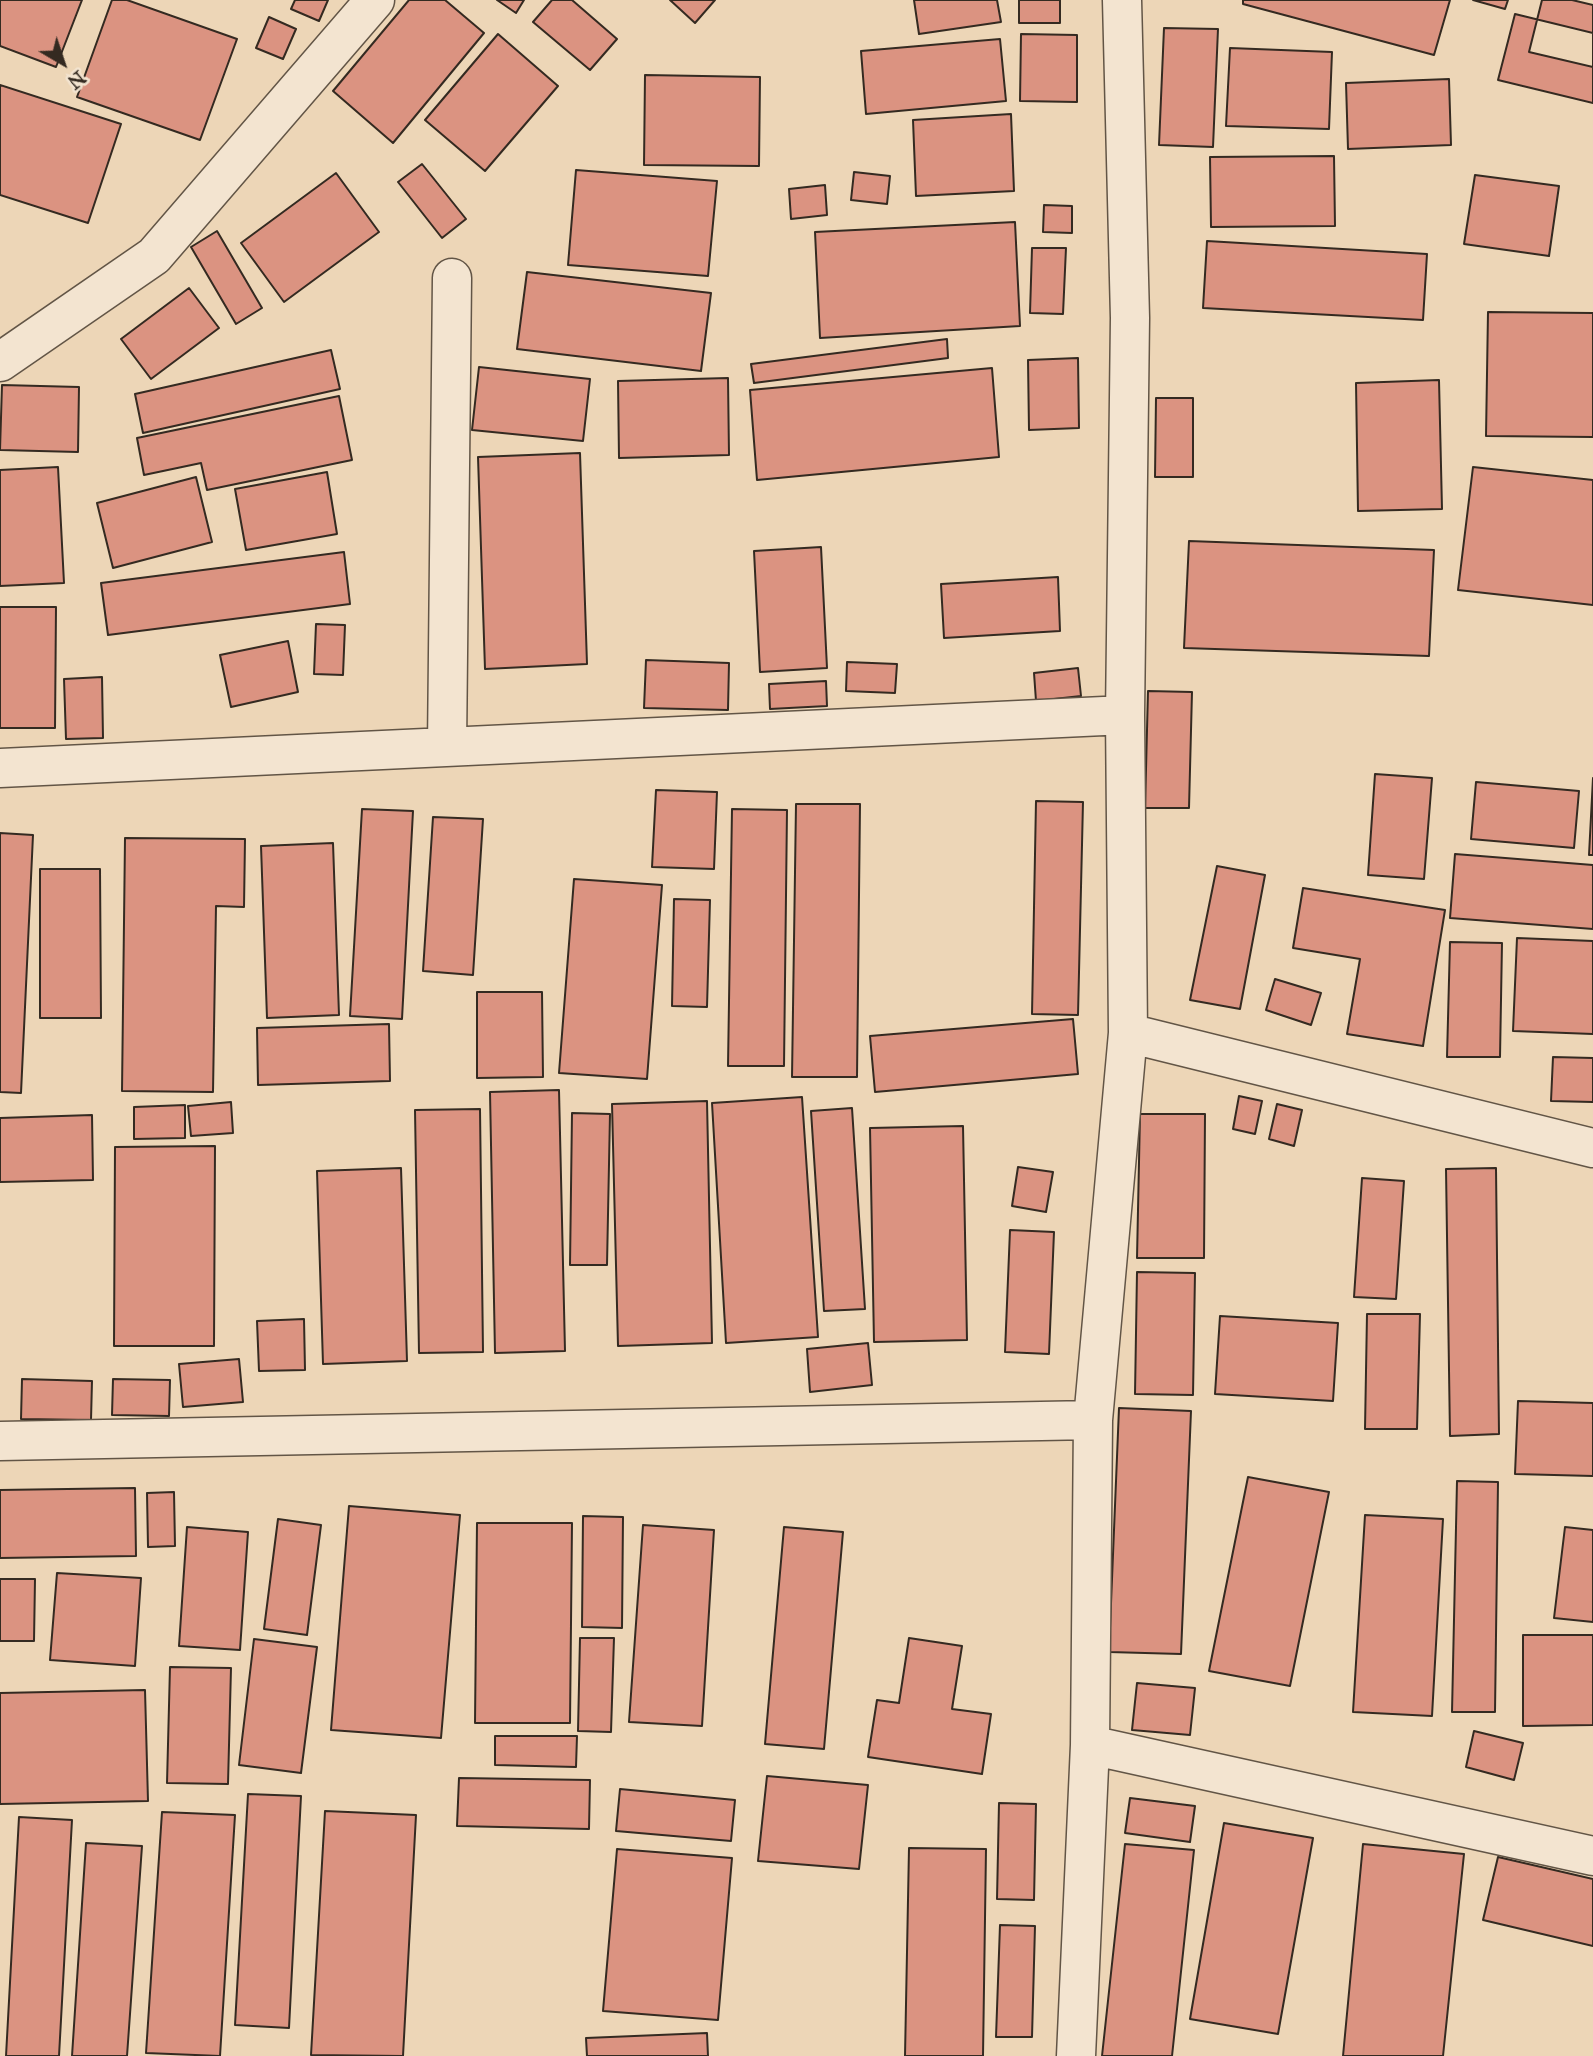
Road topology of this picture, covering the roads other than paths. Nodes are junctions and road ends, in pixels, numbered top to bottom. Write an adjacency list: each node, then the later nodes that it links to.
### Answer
1 (375, 0): 4 (street)
2 (1122, 0): 5 (street)
3 (452, 278): 6 (street)
4 (0, 362)
5 (1125, 715): 6 (street); 8 (street)
6 (447, 747): 7 (street)
7 (0, 768)
8 (1128, 1033): 9 (street); 10 (street)
9 (1593, 1148)
10 (1093, 1420): 11 (street); 12 (street)
11 (0, 1441)
12 (1090, 1745): 13 (street); 14 (street)
13 (1593, 1856)
14 (1076, 2056)

